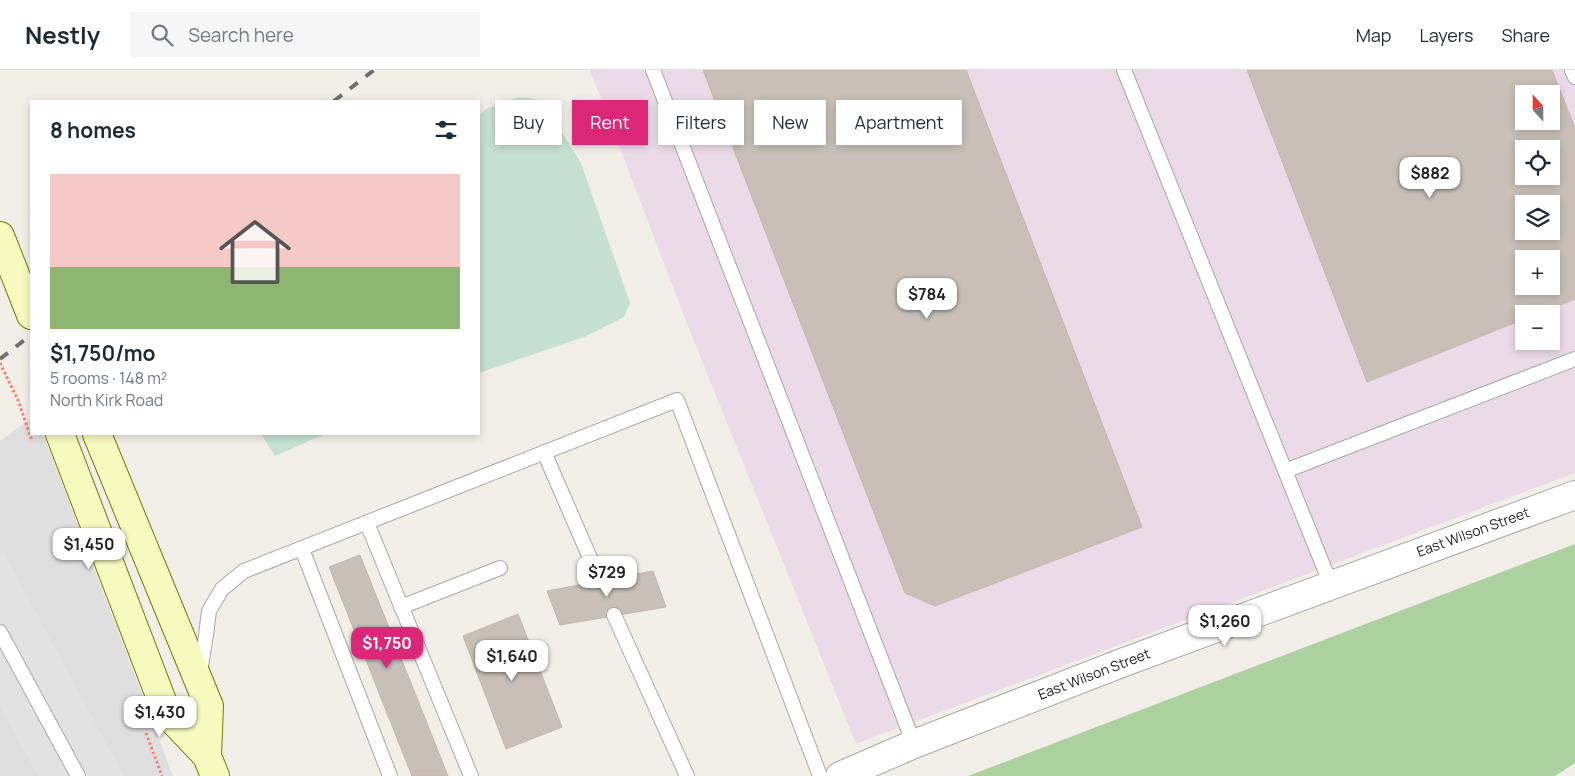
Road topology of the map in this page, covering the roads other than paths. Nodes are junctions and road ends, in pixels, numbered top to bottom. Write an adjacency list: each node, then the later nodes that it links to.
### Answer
1 (653, 70): 22 (lane)
2 (1124, 70): 11 (lane)
3 (1572, 70): 4 (lane)
4 (1575, 77)
5 (0, 236): 6 (street)
6 (30, 312)
7 (1575, 359): 11 (lane)
8 (60, 435): 23 (street)
9 (96, 435): 21 (street)
10 (544, 452): 13 (lane); 16 (lane); 28 (lane)
11 (1285, 471): 17 (lane)
12 (1575, 495): 17 (street, East Wilson Street)
13 (367, 523): 14 (lane); 18 (lane)
14 (302, 549): 21 (lane); 25 (lane)
15 (500, 568): 18 (lane)
16 (600, 581)
17 (1331, 585): 22 (street, East Wilson Street)
18 (401, 607): 26 (lane)
19 (614, 615): 27 (lane)
20 (0, 632): 24 (lane)
21 (198, 682): 23 (street)
22 (914, 744): 29 (street, East Wilson Street)
23 (211, 766)
24 (78, 776)
25 (390, 776)
26 (471, 776)
27 (687, 776)
28 (820, 776)
29 (840, 776)

